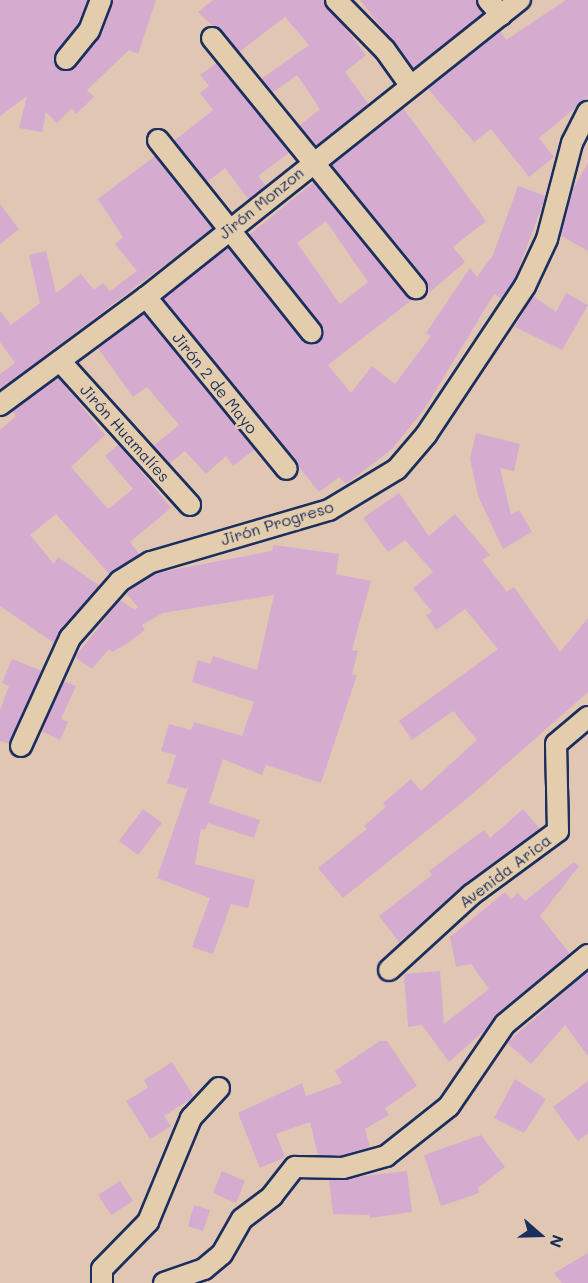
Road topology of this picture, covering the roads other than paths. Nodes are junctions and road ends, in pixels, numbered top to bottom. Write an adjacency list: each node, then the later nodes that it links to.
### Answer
1 (101, 0): 7 (street)
2 (336, 0): 8 (street)
3 (488, 0): 5 (street)
4 (520, 0): 5 (street, Jirón Monzon)
5 (501, 15): 8 (street, Jirón Monzon)
6 (212, 38): 11 (street)
7 (66, 59)
8 (410, 85): 11 (street, Jirón Monzon)
9 (588, 112): 21 (street, Jirón Progreso)
10 (158, 140): 12 (street)
11 (313, 161): 12 (street, Jirón Monzon); 13 (street)
12 (230, 228): 14 (street, Jirón Monzon); 15 (street)
13 (416, 288)
14 (146, 297): 16 (street, Jirón Monzon); 18 (street, Jirón 2 de Mayo)
15 (311, 332)
16 (60, 360): 17 (street, Jirón Monzon); 19 (street, Jirón Huamalíes)
17 (0, 405)
18 (287, 468)
19 (190, 505)
20 (588, 717): 23 (street, Avenida Arica)
21 (21, 746)
22 (588, 955): 26 (street)
23 (389, 970)
24 (219, 1088): 25 (street)
25 (102, 1283)
26 (164, 1283)

